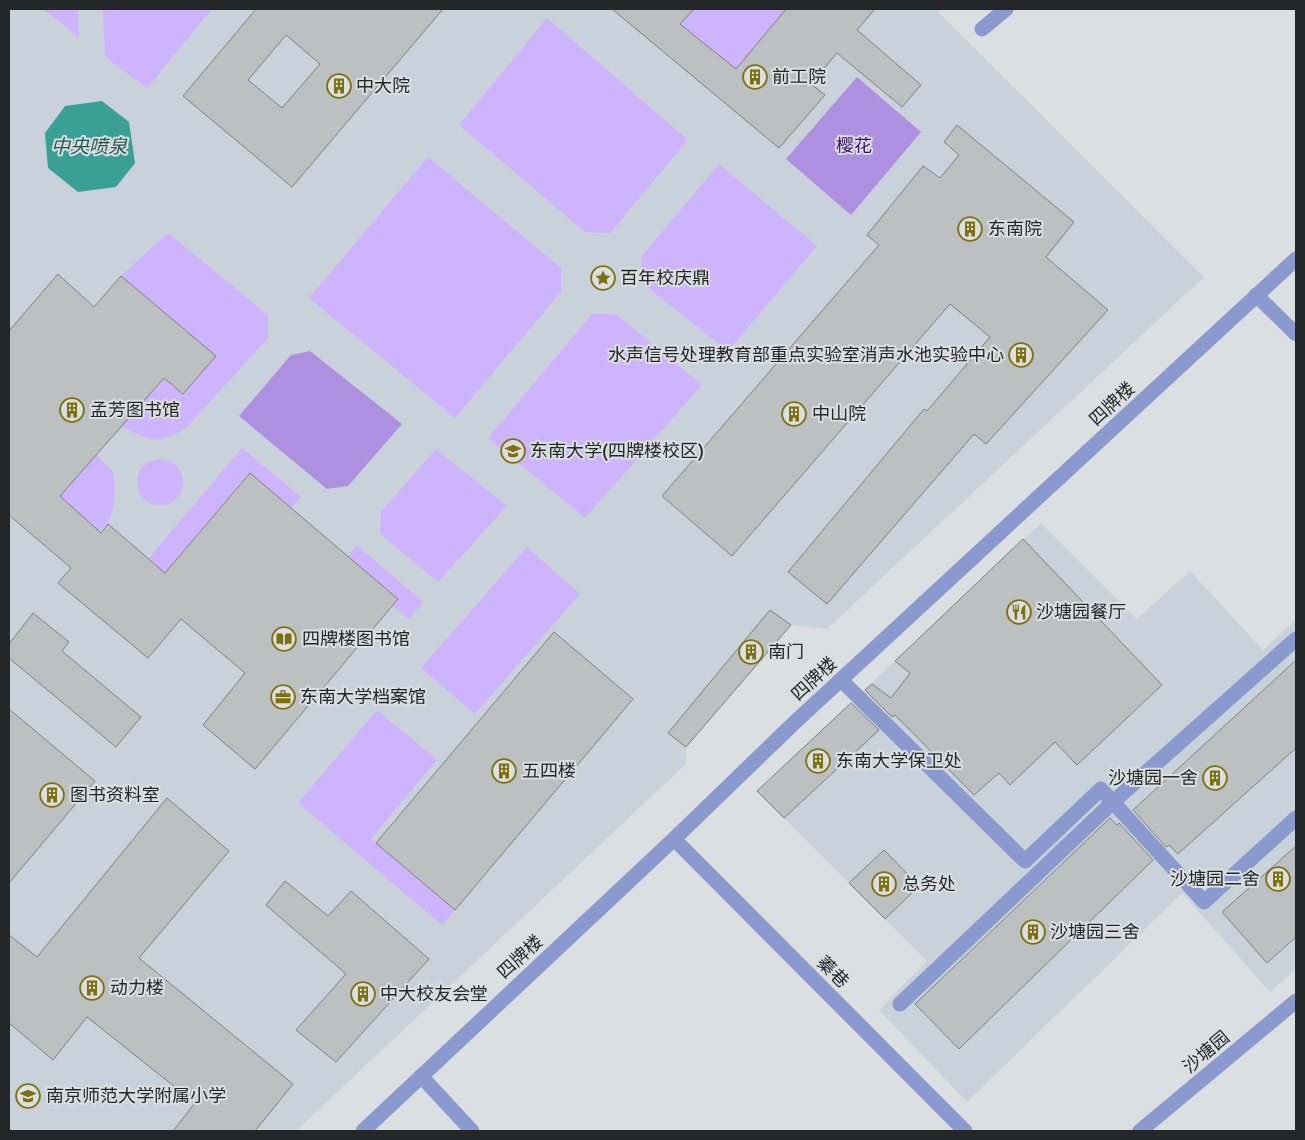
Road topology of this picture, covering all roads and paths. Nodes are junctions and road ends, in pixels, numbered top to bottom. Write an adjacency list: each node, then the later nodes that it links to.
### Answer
1 (1006, 9): 2 (street)
2 (982, 29)
3 (1296, 259): 4 (street, 四牌楼)
4 (1256, 296): 5 (street); 7 (street, 四牌楼)
5 (1296, 334)
6 (1296, 639): 8 (street)
7 (841, 680): 8 (street); 10 (street, 四牌楼)
8 (1113, 802): 9 (street); 12 (street)
9 (1296, 818)
10 (674, 839): 13 (street, 四牌楼); 16 (street, 蓁巷)
11 (1296, 1001): 17 (street, 沙塘园)
12 (900, 1004)
13 (421, 1076): 14 (street, 四牌楼); 15 (street)
14 (363, 1131)
15 (472, 1131)
16 (965, 1131)
17 (1140, 1131)

